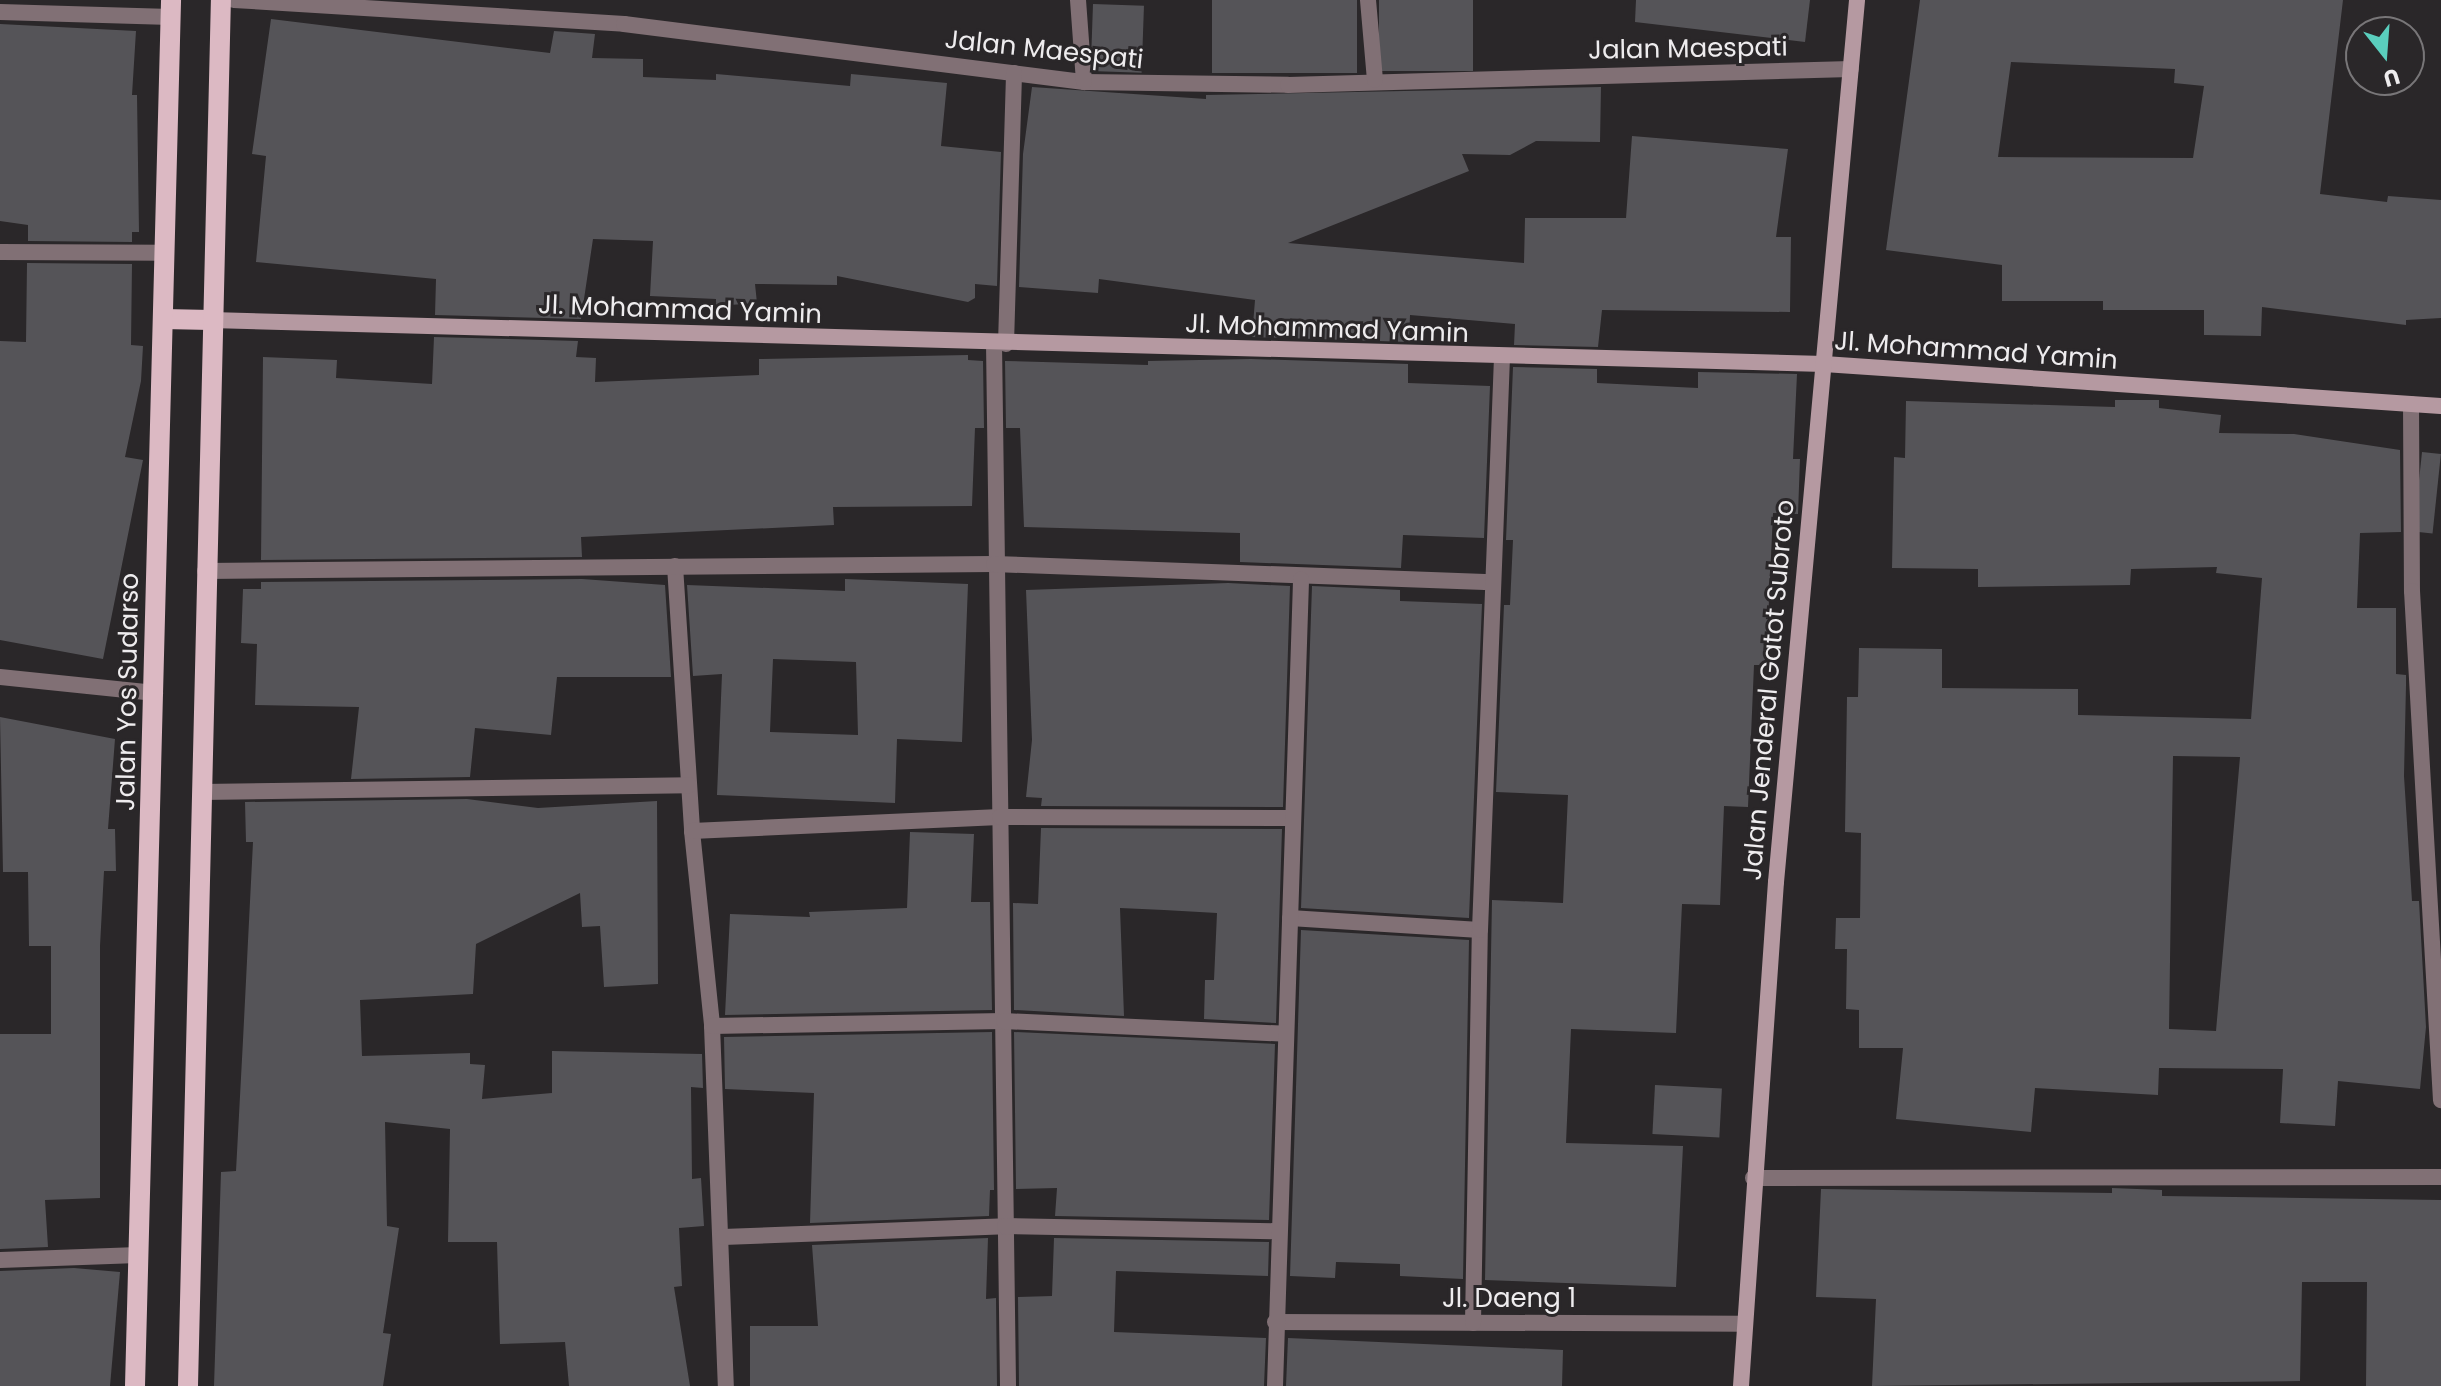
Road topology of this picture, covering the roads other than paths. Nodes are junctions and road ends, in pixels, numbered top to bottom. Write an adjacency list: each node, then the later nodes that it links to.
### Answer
1 (221, 0): 15 (main road)
2 (234, 0): 9 (street, Jalan Maespati)
3 (1078, 0): 11 (street)
4 (1368, 0): 10 (street)
5 (1857, 0): 8 (main road, Jalan Jenderal Gatot Subroto)
6 (171, 9): 7 (street); 13 (main road, Jalan Yos Sudarso)
7 (0, 12)
8 (1851, 69): 10 (street, Jalan Maespati); 18 (main road, Jalan Jenderal Gatot Subroto)
9 (1014, 73): 11 (street, Jalan Maespati); 16 (street)
10 (1375, 80): 11 (street, Jalan Maespati)
11 (1084, 82)
12 (0, 252): 13 (street)
13 (164, 253): 14 (main road, Jalan Yos Sudarso)
14 (163, 319): 15 (main road); 27 (main road, Jalan Yos Sudarso)
15 (211, 320): 16 (main road, Jl. Mohammad Yamin); 23 (main road)
16 (1000, 343): 17 (main road, Jl. Mohammad Yamin); 21 (street)
17 (1502, 358): 18 (main road, Jl. Mohammad Yamin); 25 (street)
18 (1824, 364): 19 (main road, Jl. Mohammad Yamin); 40 (main road, Jalan Jenderal Gatot Subroto)
19 (2411, 404): 20 (main road, Jl. Mohammad Yamin); 38 (street)
20 (2441, 406)
21 (994, 564): 22 (street); 24 (street); 30 (street)
22 (675, 566): 23 (street); 28 (street)
23 (205, 571): 29 (main road)
24 (1301, 579): 25 (street); 31 (street)
25 (1492, 582): 34 (street)
26 (0, 677): 27 (street)
27 (155, 693): 44 (main road, Jalan Yos Sudarso)
28 (689, 785): 29 (street); 32 (street)
29 (202, 792): 50 (main road)
30 (1000, 817): 31 (street); 32 (street); 35 (street)
31 (1293, 818): 33 (street)
32 (692, 831): 36 (street)
33 (1290, 918): 34 (street); 37 (street)
34 (1480, 930): 47 (street)
35 (1004, 1021): 36 (street); 37 (street); 41 (street)
36 (712, 1026): 43 (street)
37 (1286, 1034): 42 (street)
38 (2441, 1100)
39 (2441, 1177): 40 (street)
40 (1753, 1178): 48 (main road, Jalan Jenderal Gatot Subroto)
41 (1005, 1226): 42 (street); 43 (street); 52 (street)
42 (1276, 1231): 46 (street)
43 (723, 1237): 51 (street)
44 (138, 1255): 45 (street); 49 (main road, Jalan Yos Sudarso)
45 (0, 1260)
46 (1275, 1322): 47 (street, Jl. Daeng 1); 53 (street)
47 (1473, 1323): 48 (street, Jl. Daeng 1)
48 (1743, 1324): 54 (main road, Jalan Jenderal Gatot Subroto)
49 (135, 1386)
50 (188, 1386)
51 (726, 1386)
52 (1008, 1386)
53 (1275, 1386)
54 (1741, 1386)

